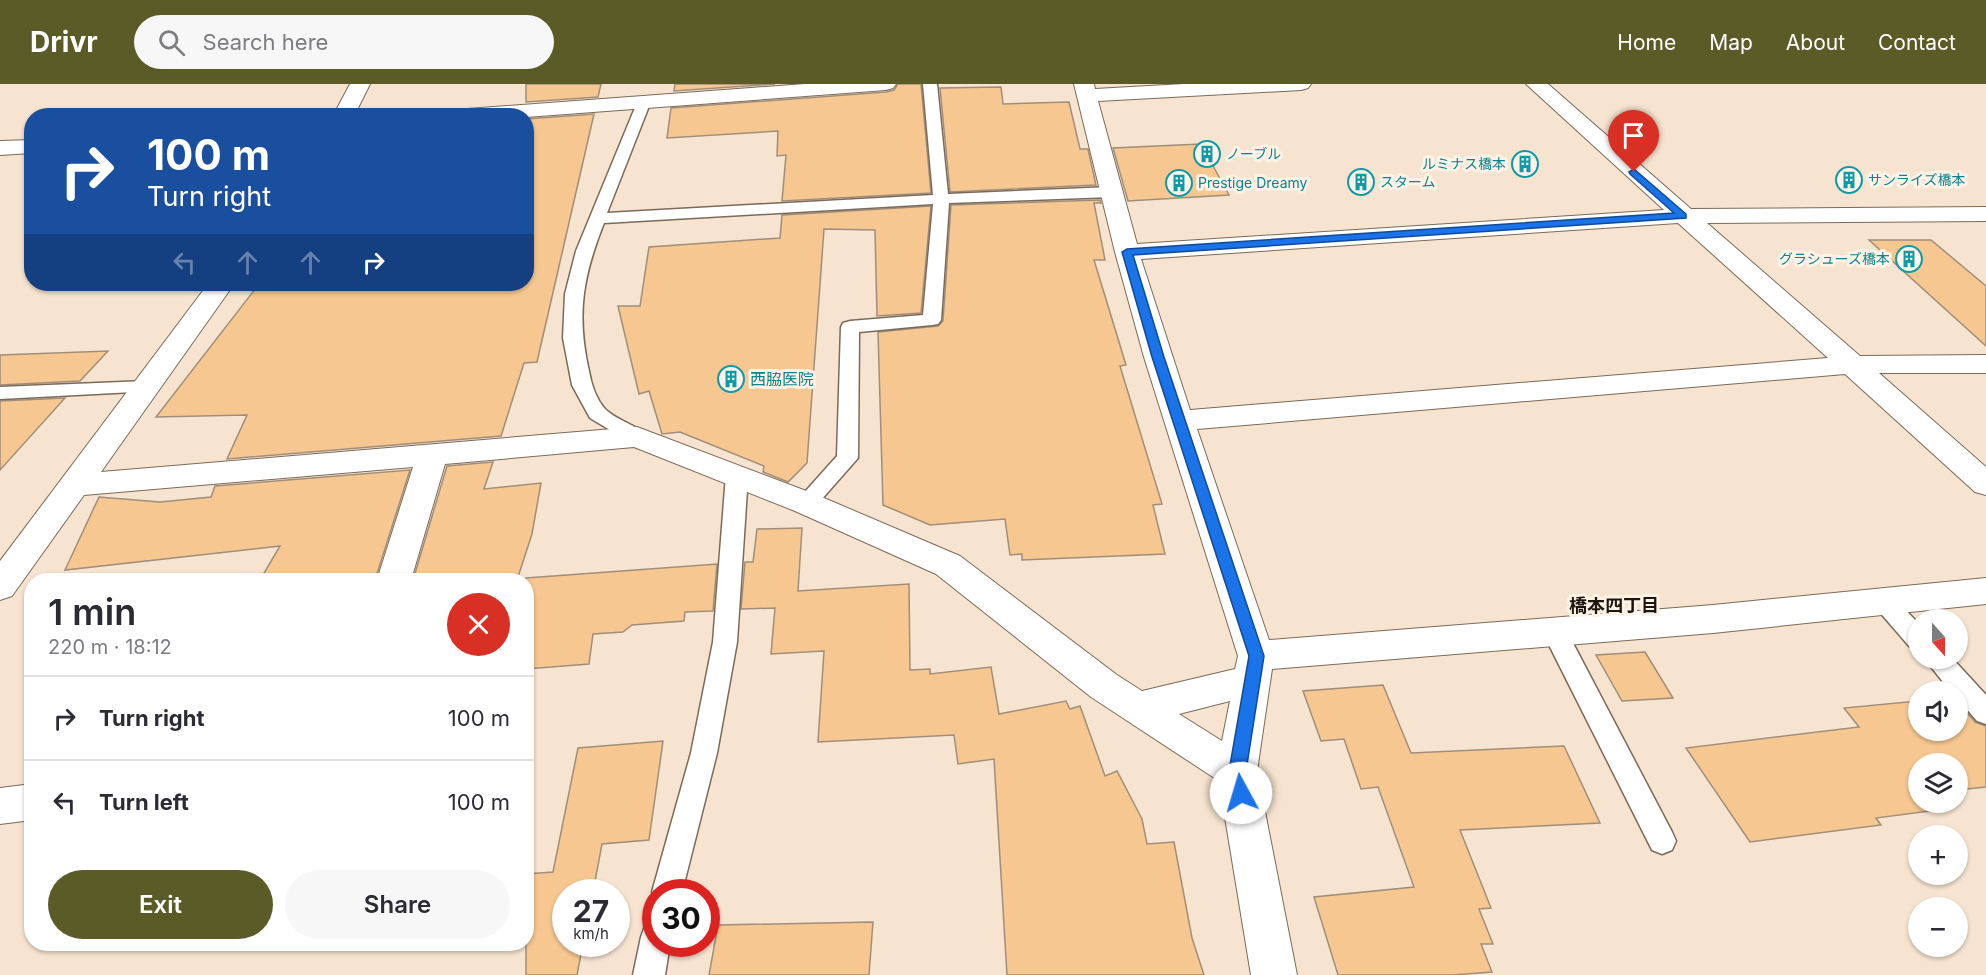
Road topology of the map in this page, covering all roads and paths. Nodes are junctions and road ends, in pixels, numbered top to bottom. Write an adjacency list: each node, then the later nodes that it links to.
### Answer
1 (360, 84): 8 (street)
2 (886, 84): 7 (street)
3 (930, 84): 13 (lane)
4 (1300, 84): 6 (street)
5 (1536, 84): 15 (street)
6 (1086, 89): 12 (street)
7 (644, 101): 9 (street); 16 (lane)
8 (346, 108)
9 (534, 110)
10 (24, 146): 11 (street)
11 (0, 148)
12 (1112, 192): 13 (lane); 17 (street)
13 (941, 199): 16 (lane); 29 (lane)
14 (1986, 214): 15 (street)
15 (1682, 216): 17 (street); 20 (street)
16 (599, 218): 24 (lane)
17 (1127, 252): 23 (street)
18 (216, 291): 21 (street)
19 (1986, 364): 20 (street)
20 (1853, 365): 23 (street); 27 (street)
21 (146, 387): 22 (lane); 28 (street)
22 (0, 393)
23 (1180, 421): 36 (street)
24 (637, 437): 25 (street); 26 (street)
25 (432, 454): 28 (street); 30 (street)
26 (737, 475): 29 (street); 44 (lane)
27 (1986, 484)
28 (74, 485): 31 (street)
29 (806, 502): 38 (street)
30 (396, 573)
31 (0, 587)
32 (1986, 591): 33 (street)
33 (1885, 603): 34 (lane); 35 (street)
34 (1908, 628)
35 (1555, 633): 36 (street); 43 (lane)
36 (1254, 668): 38 (street); 40 (street)
37 (1946, 669): 39 (lane)
38 (1137, 708): 40 (street)
39 (1986, 713)
40 (1237, 771): 47 (street)
41 (24, 803): 42 (street)
42 (0, 806)
43 (1662, 841)
44 (670, 879)
45 (653, 957): 46 (lane)
46 (650, 975)
47 (1274, 975)

